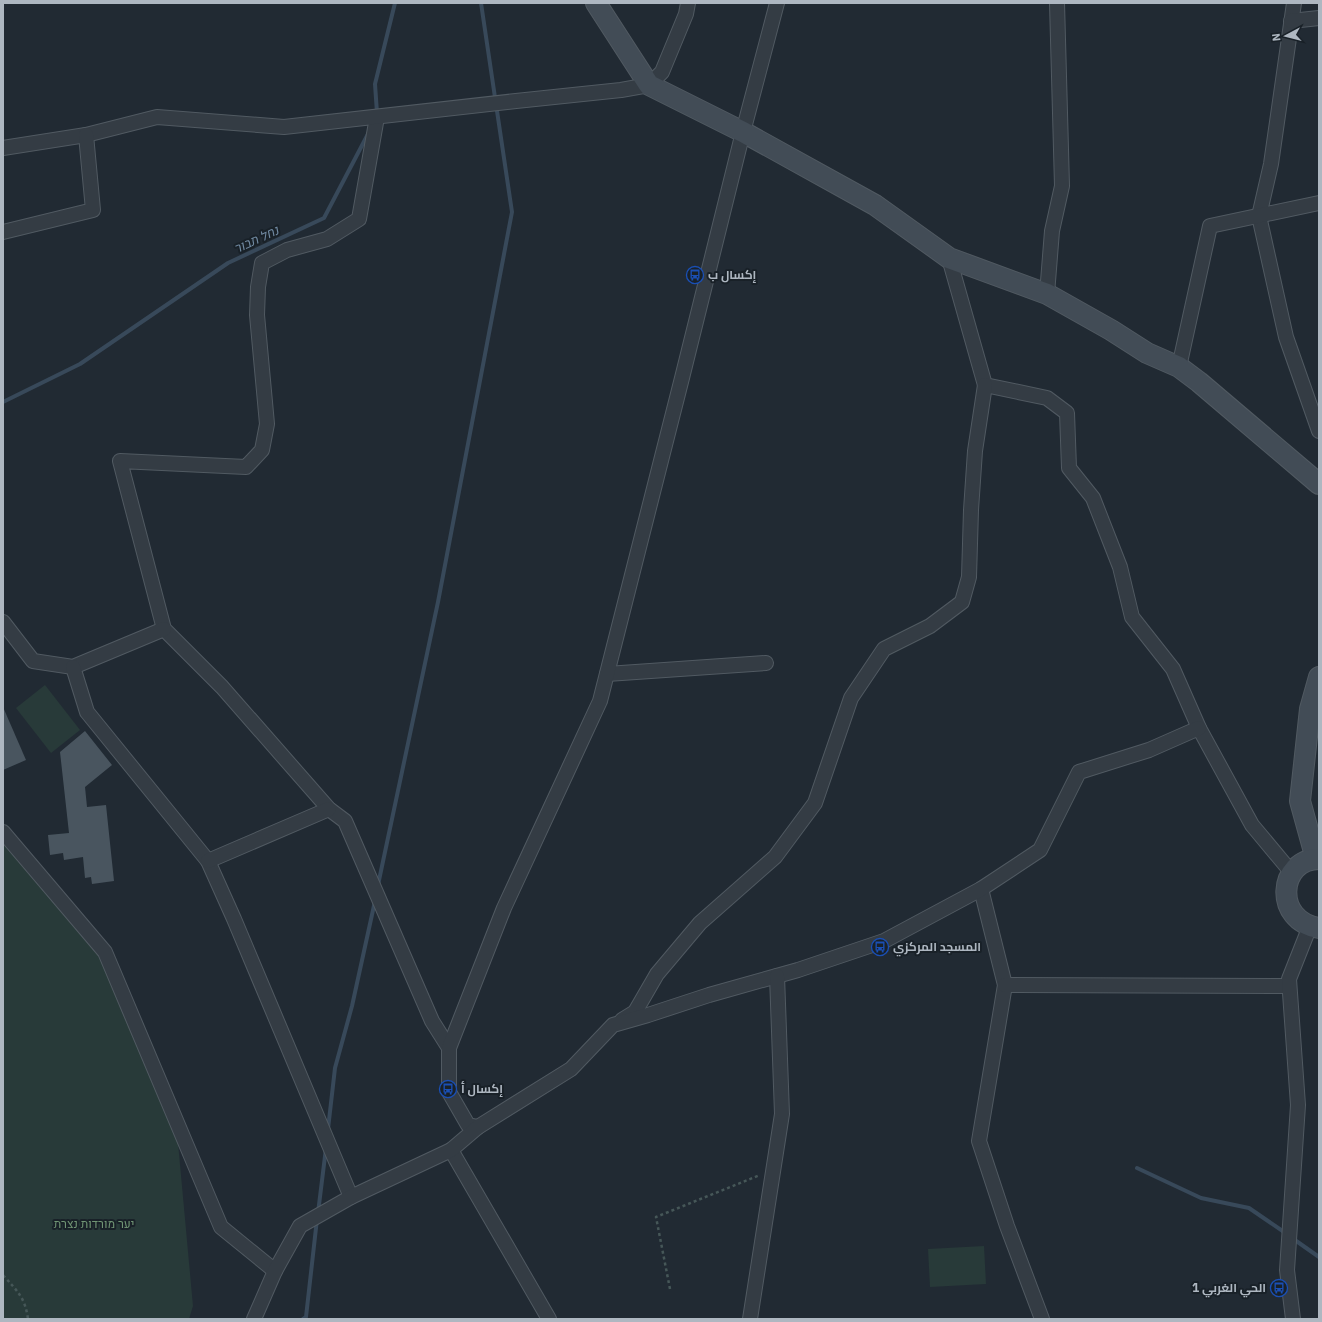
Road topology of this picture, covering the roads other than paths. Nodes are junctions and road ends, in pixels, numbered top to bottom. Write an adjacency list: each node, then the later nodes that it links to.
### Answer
1 (596, 3): 8 (street)
2 (688, 3): 8 (street)
3 (776, 3): 10 (street)
4 (1057, 3): 17 (street)
5 (1294, 3): 7 (street)
6 (1319, 18): 7 (street)
7 (1291, 21): 14 (street)
8 (649, 86): 9 (street); 10 (street)
9 (377, 117): 11 (street); 24 (street)
10 (742, 132): 16 (street); 27 (street)
11 (86, 135): 12 (street); 15 (street)
12 (3, 148)
13 (1319, 203): 14 (street)
14 (1259, 216): 18 (street); 20 (street)
15 (3, 232)
16 (949, 258): 17 (street); 19 (street)
17 (1048, 294): 18 (street)
18 (1179, 367): 22 (street)
19 (985, 385): 29 (street); 40 (street)
20 (1315, 406): 21 (street)
21 (1319, 431)
22 (1319, 484)
23 (3, 622): 26 (street)
24 (164, 629): 26 (street); 30 (street)
25 (766, 664): 27 (street)
26 (74, 667): 33 (street)
27 (607, 674): 41 (street)
28 (1319, 677): 32 (street)
29 (1199, 728): 34 (street); 35 (street)
30 (329, 809): 33 (street); 41 (street)
31 (3, 832): 45 (street)
32 (1318, 859): 34 (street)
33 (208, 861): 44 (street)
34 (1292, 873): 36 (street)
35 (982, 889): 37 (street); 38 (street)
36 (1314, 927): 39 (street)
37 (777, 976): 40 (street); 48 (street)
38 (1005, 985): 39 (street); 49 (street)
39 (1289, 986): 50 (street)
40 (613, 1025): 42 (street)
41 (449, 1048): 42 (street)
42 (478, 1127): 43 (street)
43 (451, 1150): 44 (street); 47 (street)
44 (351, 1197): 45 (street)
45 (275, 1271): 46 (street)
46 (254, 1319)
47 (549, 1319)
48 (750, 1319)
49 (1042, 1319)
50 (1294, 1319)

